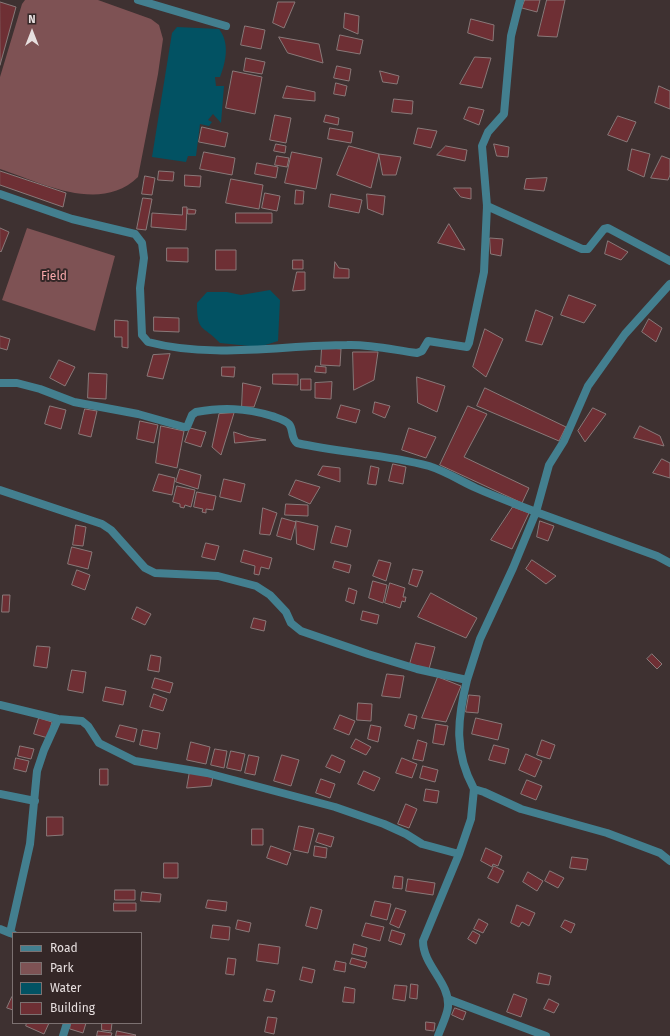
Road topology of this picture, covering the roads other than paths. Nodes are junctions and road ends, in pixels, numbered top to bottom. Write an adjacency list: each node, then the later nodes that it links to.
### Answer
1 (138, 0): 3 (street)
2 (520, 0): 5 (street)
3 (226, 26)
4 (0, 194): 5 (street)
5 (487, 206): 6 (street)
6 (670, 261)
7 (670, 284): 10 (street)
8 (0, 383): 10 (street)
9 (0, 490): 12 (street)
10 (536, 512): 11 (street); 12 (street)
11 (670, 563)
12 (467, 680): 15 (street)
13 (0, 705): 14 (street)
14 (58, 718): 17 (street); 18 (street)
15 (474, 789): 18 (street); 19 (street)
16 (0, 794): 17 (street)
17 (36, 801): 21 (street)
18 (458, 854): 22 (street)
19 (670, 860)
20 (0, 929): 21 (street)
21 (11, 933)
22 (448, 998): 25 (street); 26 (street)
23 (67, 1024): 24 (street)
24 (62, 1036)
25 (438, 1036)
26 (546, 1036)

